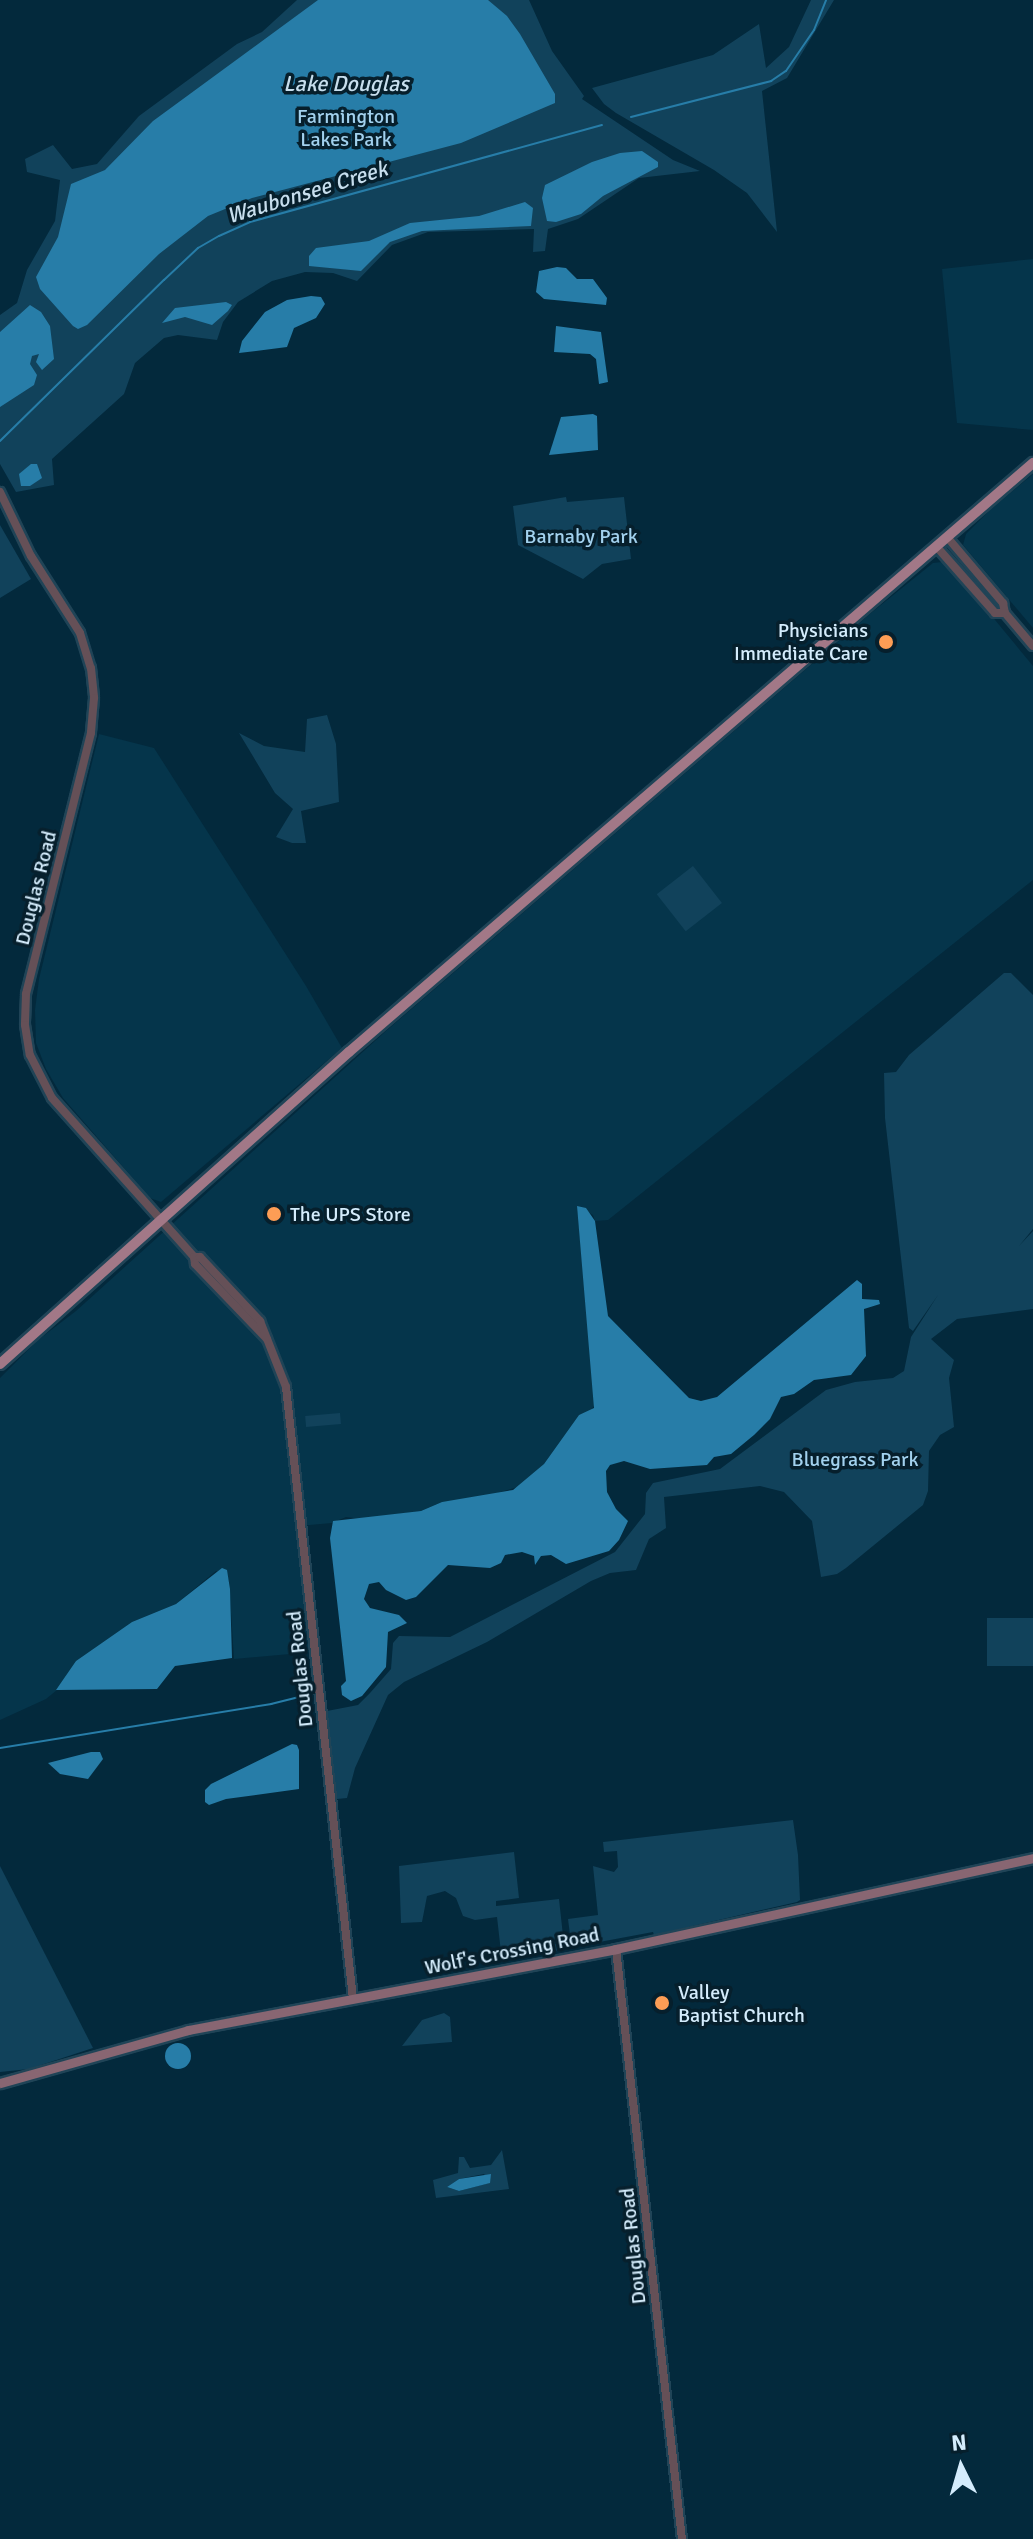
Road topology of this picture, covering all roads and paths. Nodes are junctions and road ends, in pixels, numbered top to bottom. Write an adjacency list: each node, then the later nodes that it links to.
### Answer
1 (1033, 463): 3 (main road)
2 (0, 492): 7 (street, Douglas Road)
3 (947, 537): 4 (main road); 5 (street)
4 (936, 546): 5 (street); 7 (main road)
5 (1005, 613): 6 (street)
6 (1033, 646)
7 (161, 1220): 8 (main road); 11 (street, Douglas Road)
8 (0, 1364)
9 (1033, 1858): 10 (main road, Wolf's Crossing Road)
10 (616, 1949): 11 (main road, Wolf's Crossing Road); 13 (street, Douglas Road)
11 (353, 1999): 12 (main road, Wolf's Crossing Road)
12 (0, 2083)
13 (682, 2539)

